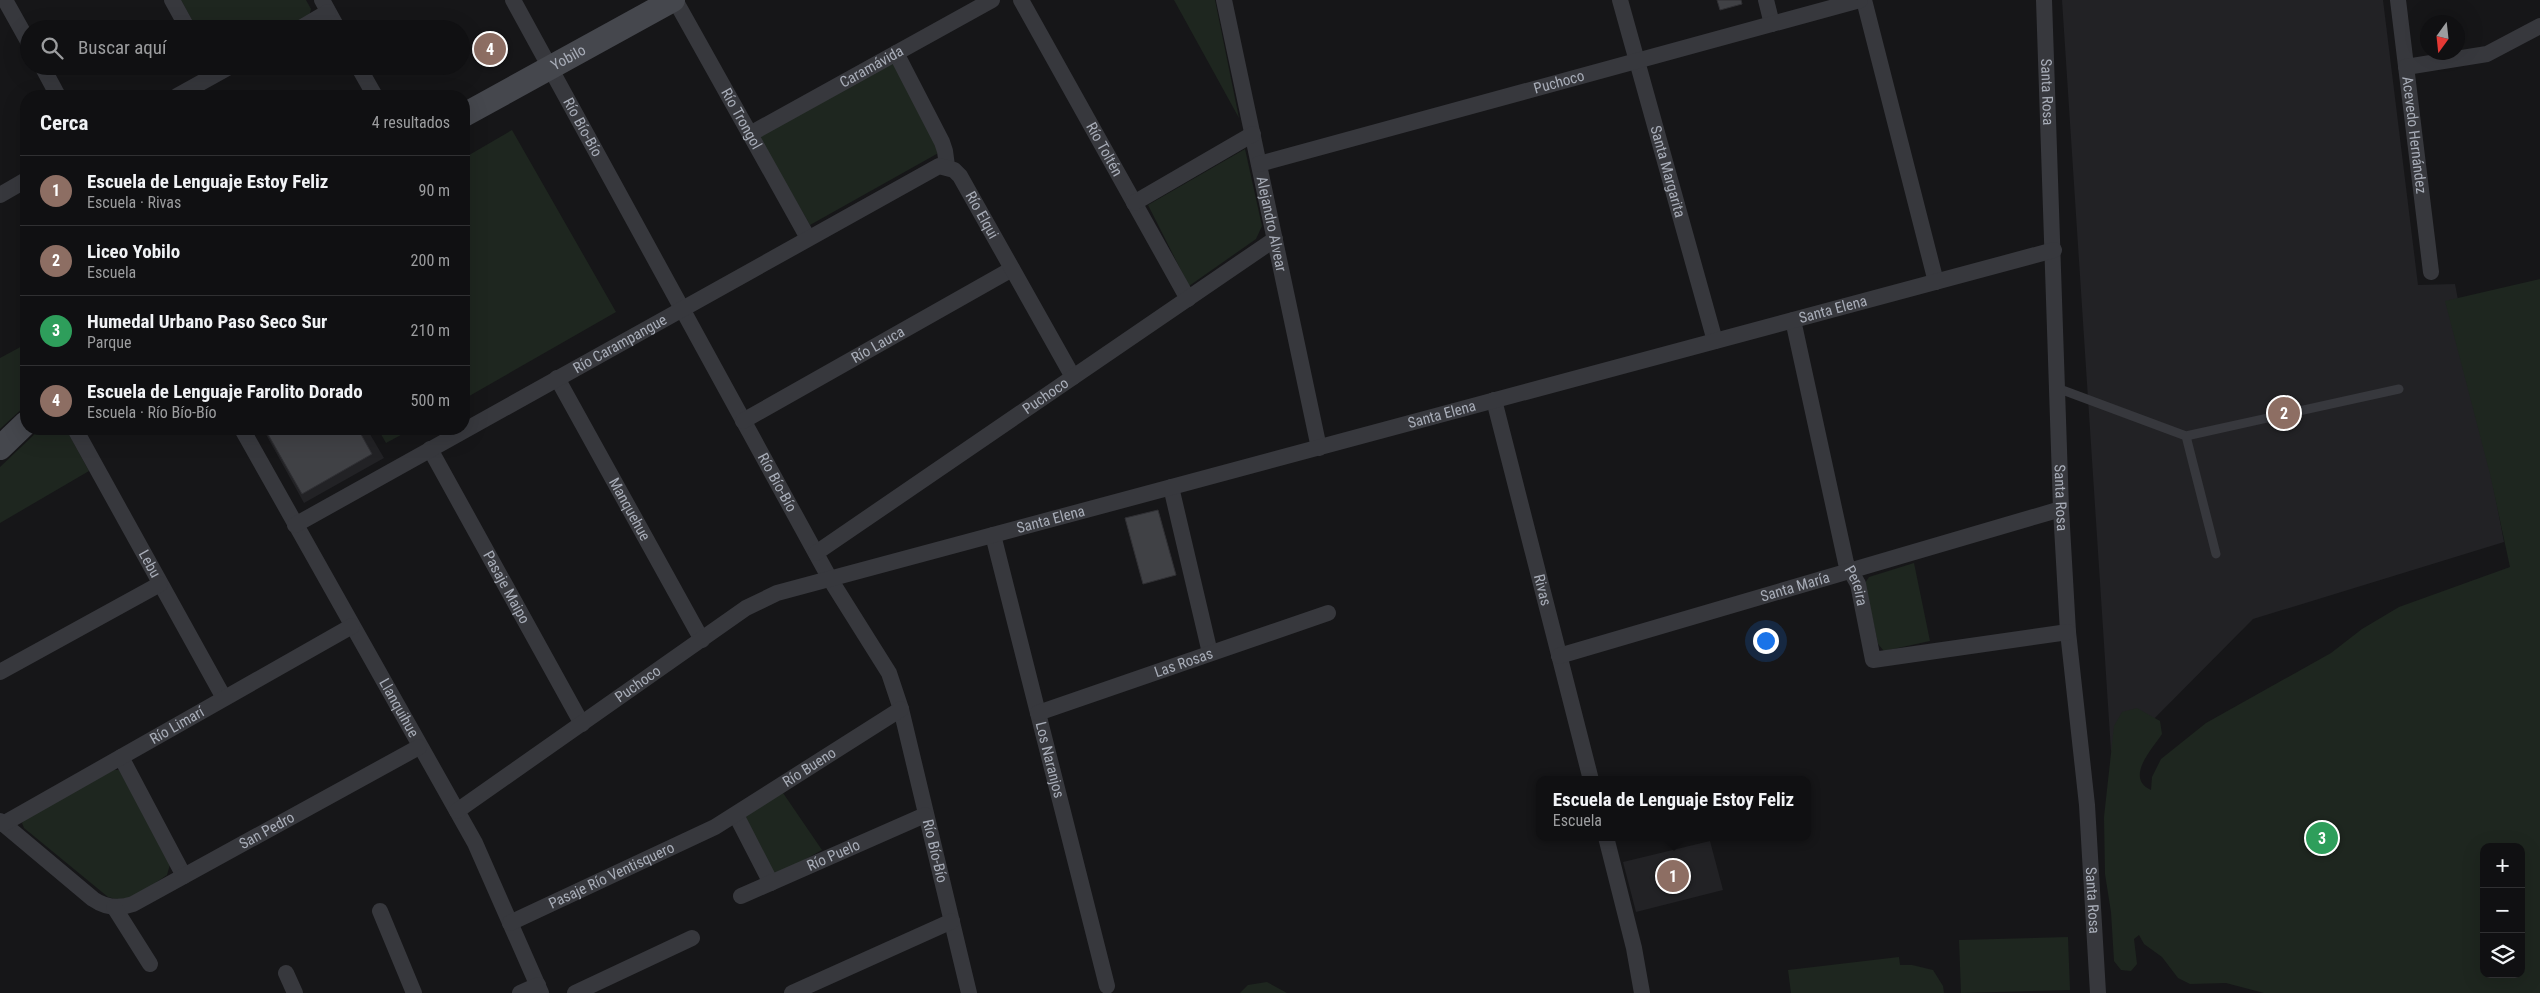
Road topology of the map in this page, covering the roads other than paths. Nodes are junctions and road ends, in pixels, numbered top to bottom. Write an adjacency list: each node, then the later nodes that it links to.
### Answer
1 (5, 0): 20 (street)
2 (172, 0): 15 (street)
3 (513, 0): 24 (street, Río Bío-Bío)
4 (674, 0): 24 (main road, Yobilo); 32 (street, Río Trongol)
5 (992, 0): 21 (street, Caramávida)
6 (1022, 0): 38 (street, Río Toltén)
7 (1224, 0): 33 (street, Alejandro Alvear)
8 (1620, 0): 22 (street, Santa Margarita)
9 (1766, 0): 18 (street)
10 (1860, 0): 18 (street, Puchoco)
11 (1864, 0): 44 (street)
12 (2044, 0): 41 (street, Santa Rosa)
13 (2398, 0): 23 (street, Acevedo Hernández)
14 (325, 6): 16 (street); 17 (street)
15 (183, 20)
16 (309, 20)
17 (333, 20)
18 (1772, 24): 22 (street, Puchoco)
19 (2540, 26): 23 (street)
20 (20, 27)
21 (896, 53): 32 (street, Caramávida); 35 (street)
22 (1637, 61): 34 (street, Puchoco); 48 (street, Santa Margarita)
23 (2406, 67): 43 (street, Acevedo Hernández)
24 (550, 68): 31 (main road, Yobilo); 46 (street, Río Bío-Bío)
25 (47, 75): 28 (street)
26 (206, 75): 29 (street)
27 (363, 75): 30 (street)
28 (55, 90)
29 (185, 90)
30 (372, 90)
31 (470, 112)
32 (750, 134): 39 (street, Río Trongol)
33 (1253, 134): 34 (street, Alejandro Alvear); 38 (street)
34 (1259, 164): 40 (street, Alejandro Alvear)
35 (947, 166): 39 (street, Río Carampangue); 42 (street, Río Elqui)
36 (20, 183): 37 (street)
37 (0, 195)
38 (1134, 203): 45 (street, Río Toltén)
39 (808, 238): 46 (street, Río Carampangue)
40 (1275, 239): 45 (street, Puchoco); 62 (street, Alejandro Alvear)
41 (2054, 250): 44 (street, Santa Elena); 51 (street, Santa Rosa)
42 (1012, 269): 49 (street, Río Elqui); 54 (street, Río Lauca)
43 (2430, 272)
44 (1936, 282): 47 (street, Santa Elena)
45 (1188, 299): 49 (street, Puchoco)
46 (682, 308): 50 (street, Río Carampangue); 54 (street, Río Bío-Bío)
47 (1792, 320): 48 (street, Santa Elena); 70 (street, Pereira)
48 (1715, 341): 53 (street, Santa Elena)
49 (1073, 377): 68 (street, Puchoco)
50 (557, 378): 55 (street, Río Carampangue); 76 (street, Manquehue)
51 (2057, 388): 60 (lane); 65 (street, Santa Rosa)
52 (2399, 389): 60 (lane)
53 (1494, 400): 62 (street, Santa Elena); 78 (street, Rivas)
54 (743, 421): 68 (street, Río Bío-Bío)
55 (470, 427)
56 (20, 429): 61 (main road)
57 (78, 435): 72 (street, Lebu)
58 (245, 435): 66 (street, Llanquihue)
59 (455, 435): 63 (street, Río Carampangue)
60 (2186, 436): 69 (lane)
61 (0, 448)
62 (1319, 448): 64 (street, Santa Elena)
63 (430, 449): 66 (street, Río Carampangue); 83 (street, Pasaje Maipo)
64 (1171, 488): 67 (street, Santa Elena); 77 (street)
65 (2061, 509): 70 (street, Santa María); 75 (street, Santa Rosa)
66 (296, 524): 74 (street, Llanquihue)
67 (992, 536): 71 (street, Santa Elena); 82 (street, Los Naranjos)
68 (816, 553): 71 (street, Río Bío-Bío)
69 (2216, 554)
70 (1851, 571): 75 (street, Pereira); 78 (street, Santa María)
71 (830, 579): 76 (street, Puchoco); 81 (street, Río Bío-Bío)
72 (160, 584): 79 (street); 80 (street, Lebu)
73 (1328, 612): 77 (street, Las Rosas)
74 (352, 626): 80 (street, Río Limarí); 84 (street, Llanquihue)
75 (2068, 632): 112 (street, Santa Rosa)
76 (702, 640): 83 (street, Puchoco)
77 (1210, 653): 82 (street, Las Rosas)
78 (1559, 656): 86 (street, Rivas)
79 (0, 672)
80 (224, 698): 85 (street, Río Limarí)
81 (901, 708): 88 (street, Río Bueno); 89 (street, Río Bío-Bío)
82 (1038, 713): 103 (street, Los Naranjos)
83 (582, 724): 87 (street, Puchoco)
84 (419, 747): 87 (street, Llanquihue); 93 (street, San Pedro)
85 (121, 757): 90 (street, Río Limarí); 93 (street)
86 (1590, 776)
87 (457, 811): 99 (street, Llanquihue)
88 (736, 815): 91 (street, Río Bueno); 94 (street)
89 (926, 815): 94 (street, Río Puelo); 98 (street, Río Bío-Bío)
90 (1, 823): 96 (street)
91 (715, 827): 99 (street, Pasaje Río Ventisquero)
92 (1607, 841): 111 (street)
93 (184, 876): 96 (street, San Pedro)
94 (771, 883): 95 (street, Río Puelo)
95 (741, 896)
96 (114, 907): 101 (street)
97 (380, 911): 106 (street)
98 (952, 921): 109 (street); 110 (street, Río Bío-Bío)
99 (510, 923): 104 (street, Llanquihue)
100 (692, 938): 108 (street)
101 (150, 964)
102 (286, 973): 105 (street)
103 (1107, 986)
104 (540, 989): 107 (street)
105 (295, 993)
106 (414, 993)
107 (520, 993)
108 (575, 993)
109 (792, 993)
110 (969, 993)
111 (1642, 993)
112 (2098, 993)

